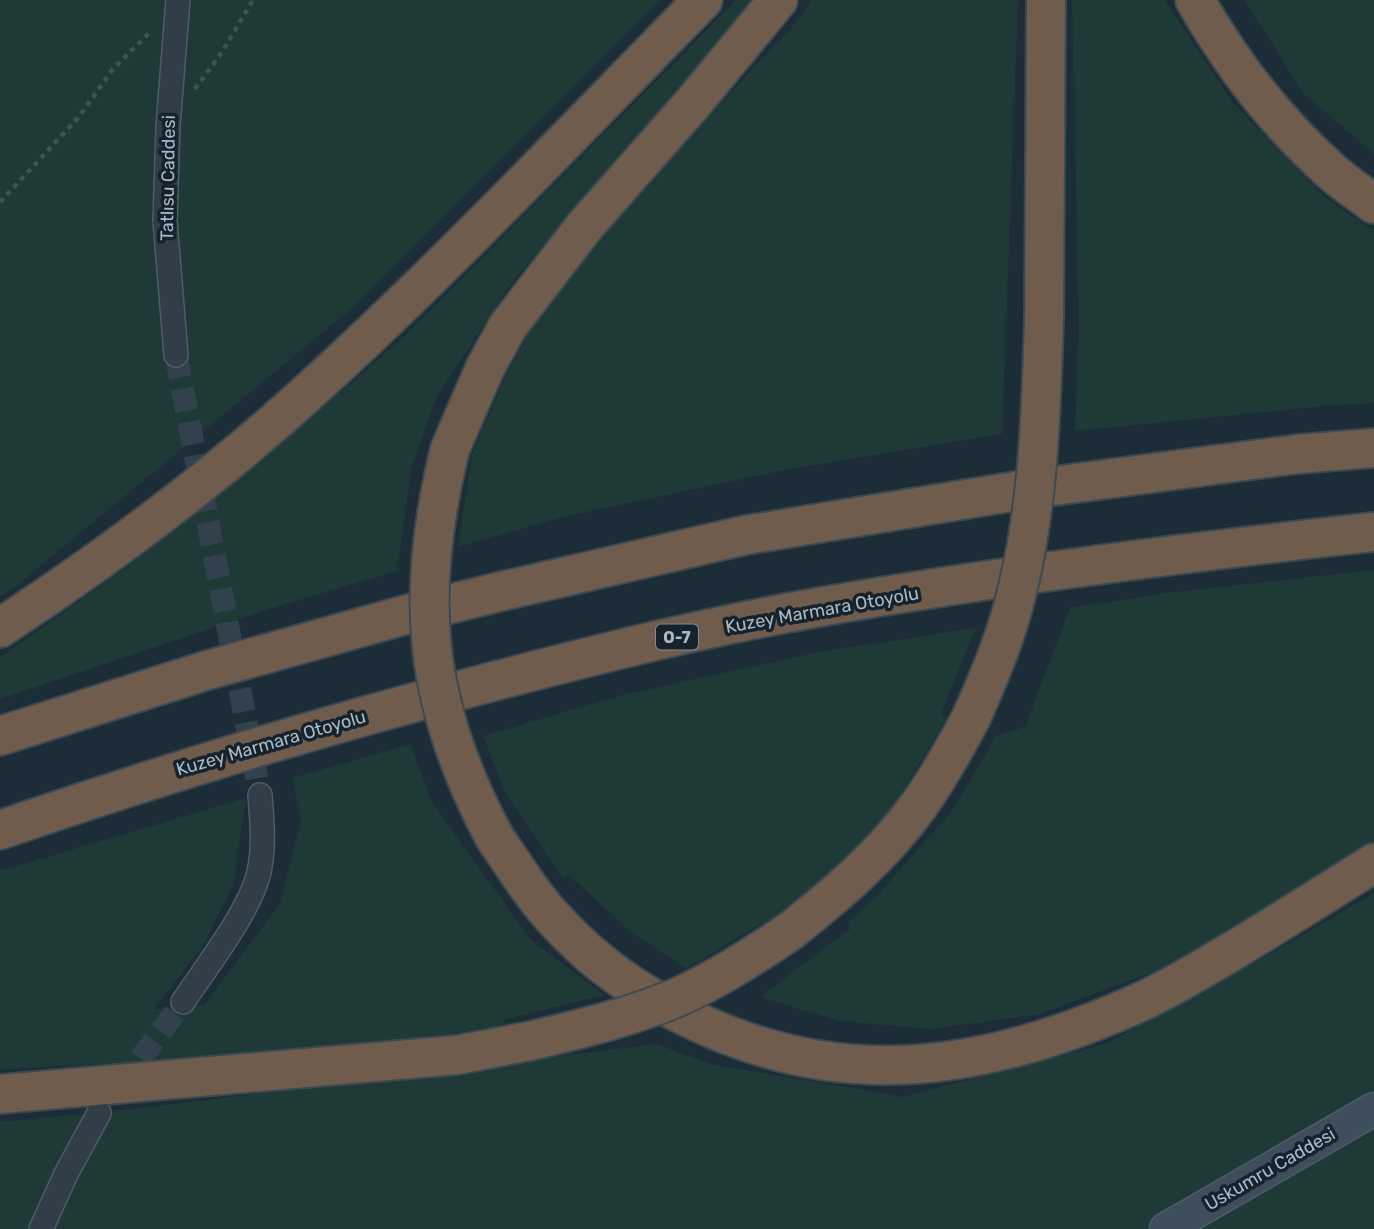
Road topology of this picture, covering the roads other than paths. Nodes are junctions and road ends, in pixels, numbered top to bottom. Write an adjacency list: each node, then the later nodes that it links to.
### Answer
1 (704, 0): 10 (highway)
2 (778, 0): 14 (highway, bridge)
3 (1046, 0): 16 (highway, bridge)
4 (1195, 0): 6 (highway)
5 (176, 7): 7 (street, Tatlısu Caddesi)
6 (1374, 204)
7 (176, 355)
8 (1374, 447): 11 (highway)
9 (1374, 532): 13 (highway, Kuzey Marmara Otoyolu / O-7)
10 (0, 628)
11 (0, 736)
12 (260, 795): 15 (street)
13 (0, 830)
14 (1374, 863)
15 (183, 1002)
16 (0, 1094)
17 (1374, 1110): 20 (main road, Uskumru Caddesi)
18 (99, 1113): 19 (street)
19 (41, 1229)
20 (1166, 1229)

